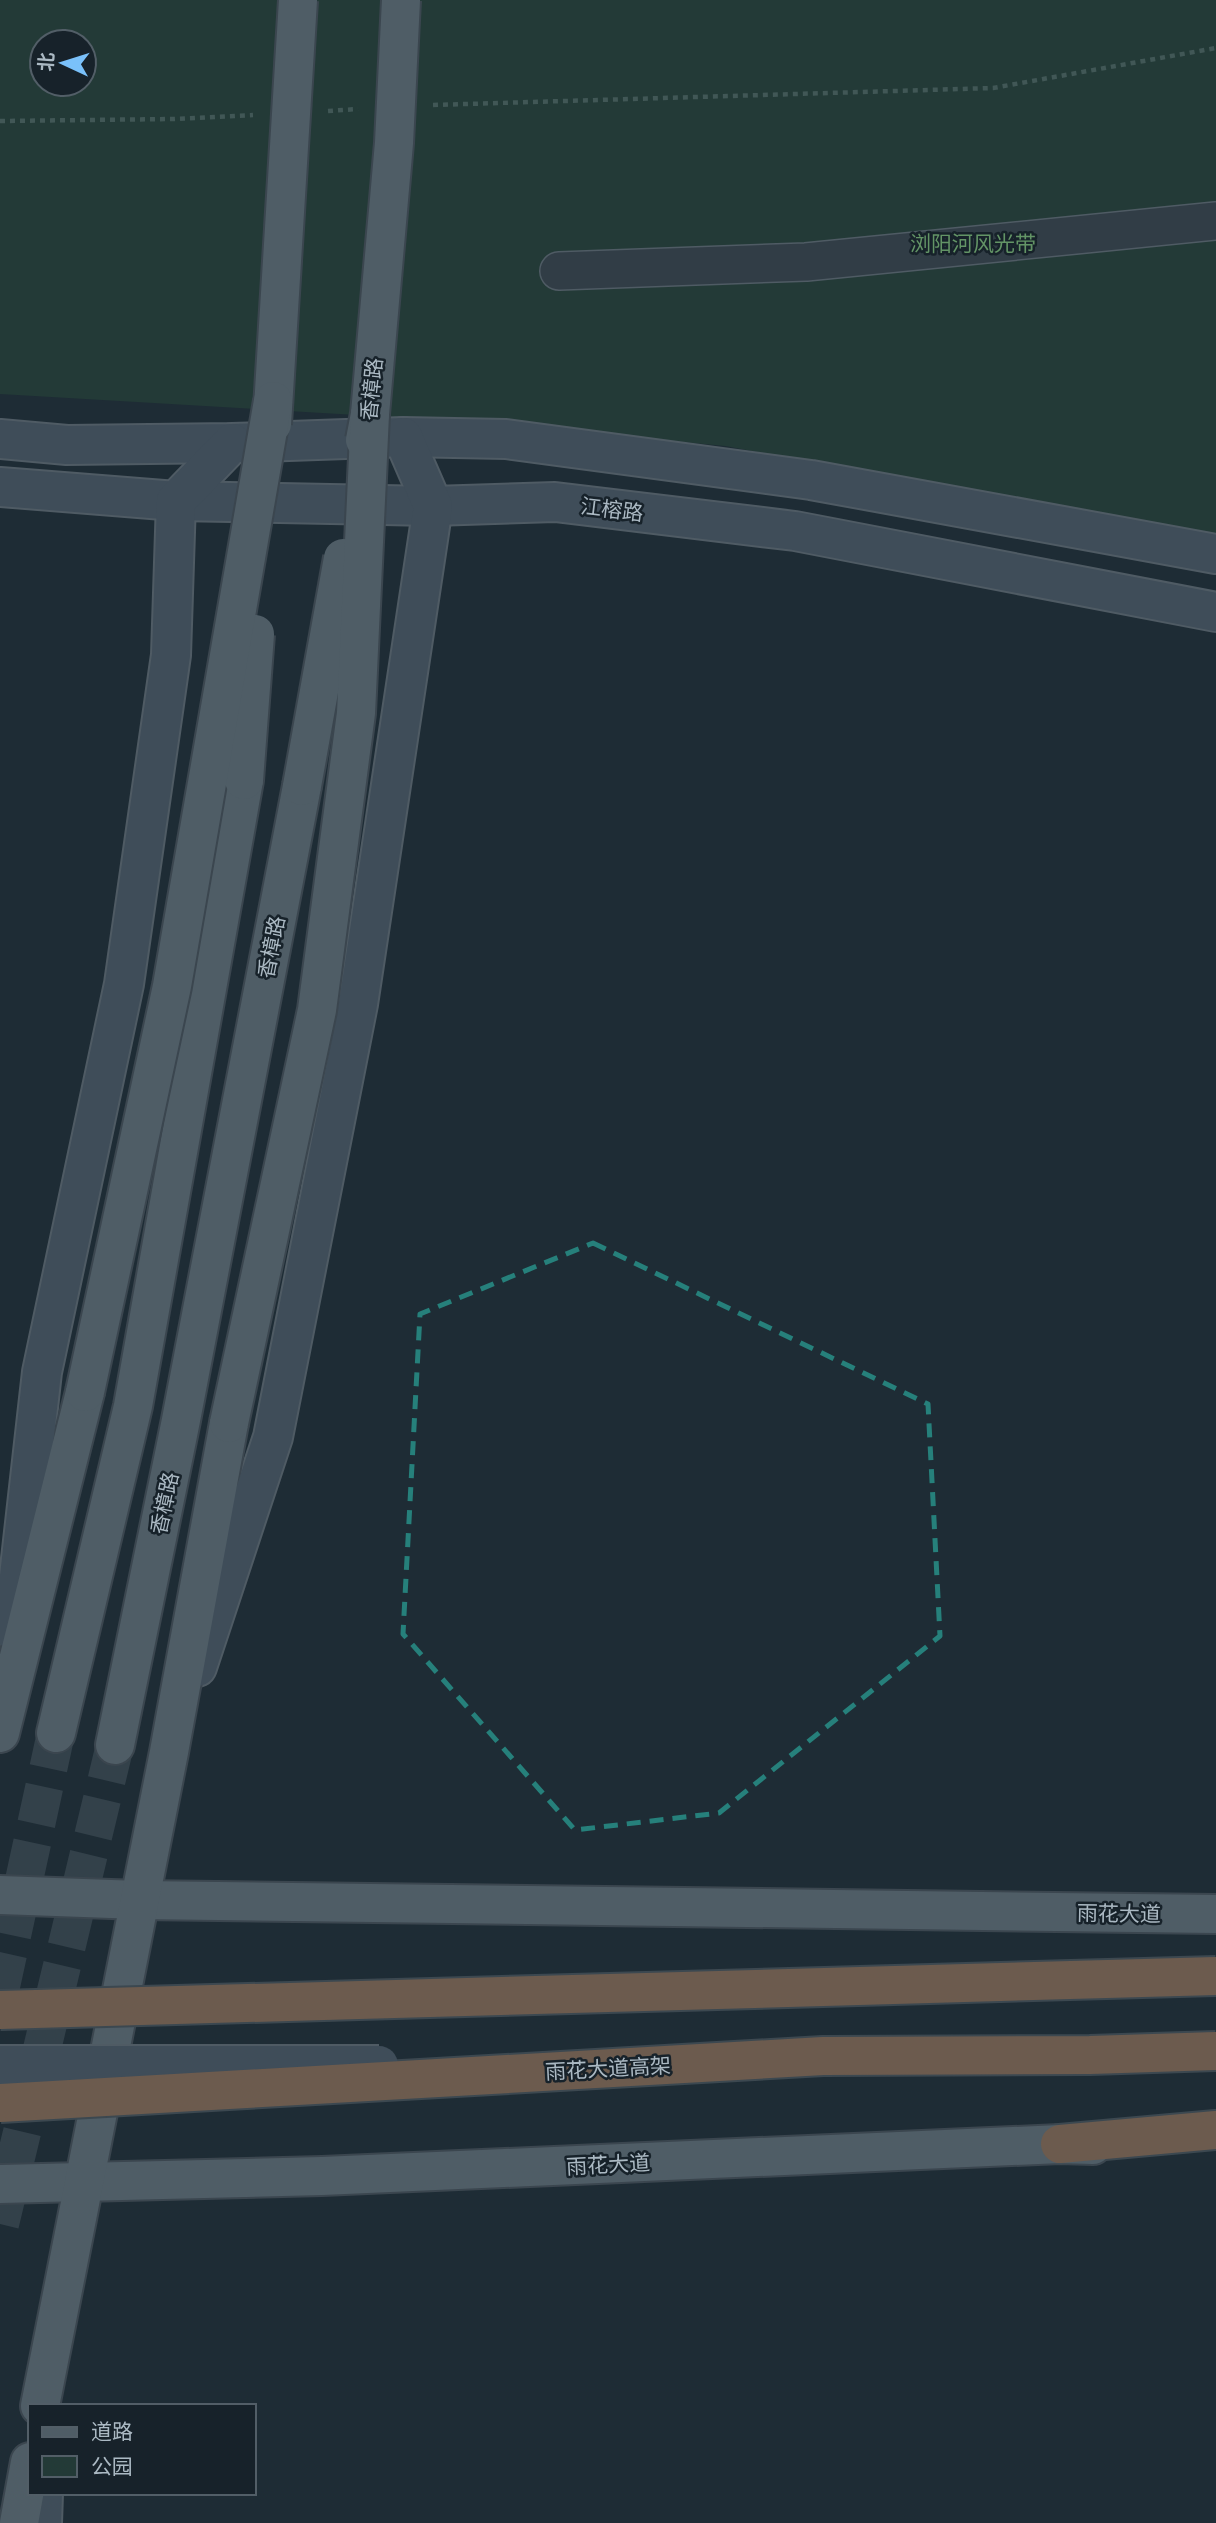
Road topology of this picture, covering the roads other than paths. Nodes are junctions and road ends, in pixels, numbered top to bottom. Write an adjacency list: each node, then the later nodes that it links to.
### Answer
1 (298, 0): 5 (main road, bridge)
2 (401, 0): 6 (main road, 香樟路, bridge)
3 (1216, 221): 4 (street)
4 (559, 271)
5 (274, 401): 15 (main road, bridge); 16 (main road, bridge)
6 (370, 414): 17 (main road, 香樟路, bridge); 18 (main road, bridge)
7 (403, 437): 9 (street); 12 (street); 13 (street)
8 (0, 439): 9 (street)
9 (232, 443): 11 (street)
10 (0, 487): 11 (street, 江榕路)
11 (176, 501): 12 (street, 江榕路); 15 (street)
12 (433, 506): 14 (street, 江榕路); 18 (street)
13 (1216, 554)
14 (1216, 612)
15 (1, 1729)
16 (56, 1733)
17 (115, 1745)
18 (169, 1752): 20 (main road)
19 (0, 1895): 20 (main road, 雨花大道)
20 (139, 1900): 21 (main road, 雨花大道); 31 (main road)
21 (1216, 1914)
22 (1216, 1976): 23 (highway, bridge)
23 (0, 2010)
24 (1216, 2051): 25 (highway, 雨花大道高架, bridge)
25 (822, 2056): 26 (street, bridge); 27 (highway, 雨花大道高架, bridge)
26 (0, 2065)
27 (0, 2103)
28 (1216, 2130): 29 (highway)
29 (1060, 2144): 30 (main road, 雨花大道); 31 (main road, 雨花大道)
30 (1216, 2147)
31 (83, 2183): 32 (main road, 雨花大道); 33 (main road)
32 (0, 2184)
33 (52, 2338): 34 (main road); 35 (street)
34 (40, 2404)
35 (48, 2404)
36 (28, 2473): 38 (main road)
37 (43, 2495): 39 (street)
38 (19, 2523)
39 (42, 2523)

